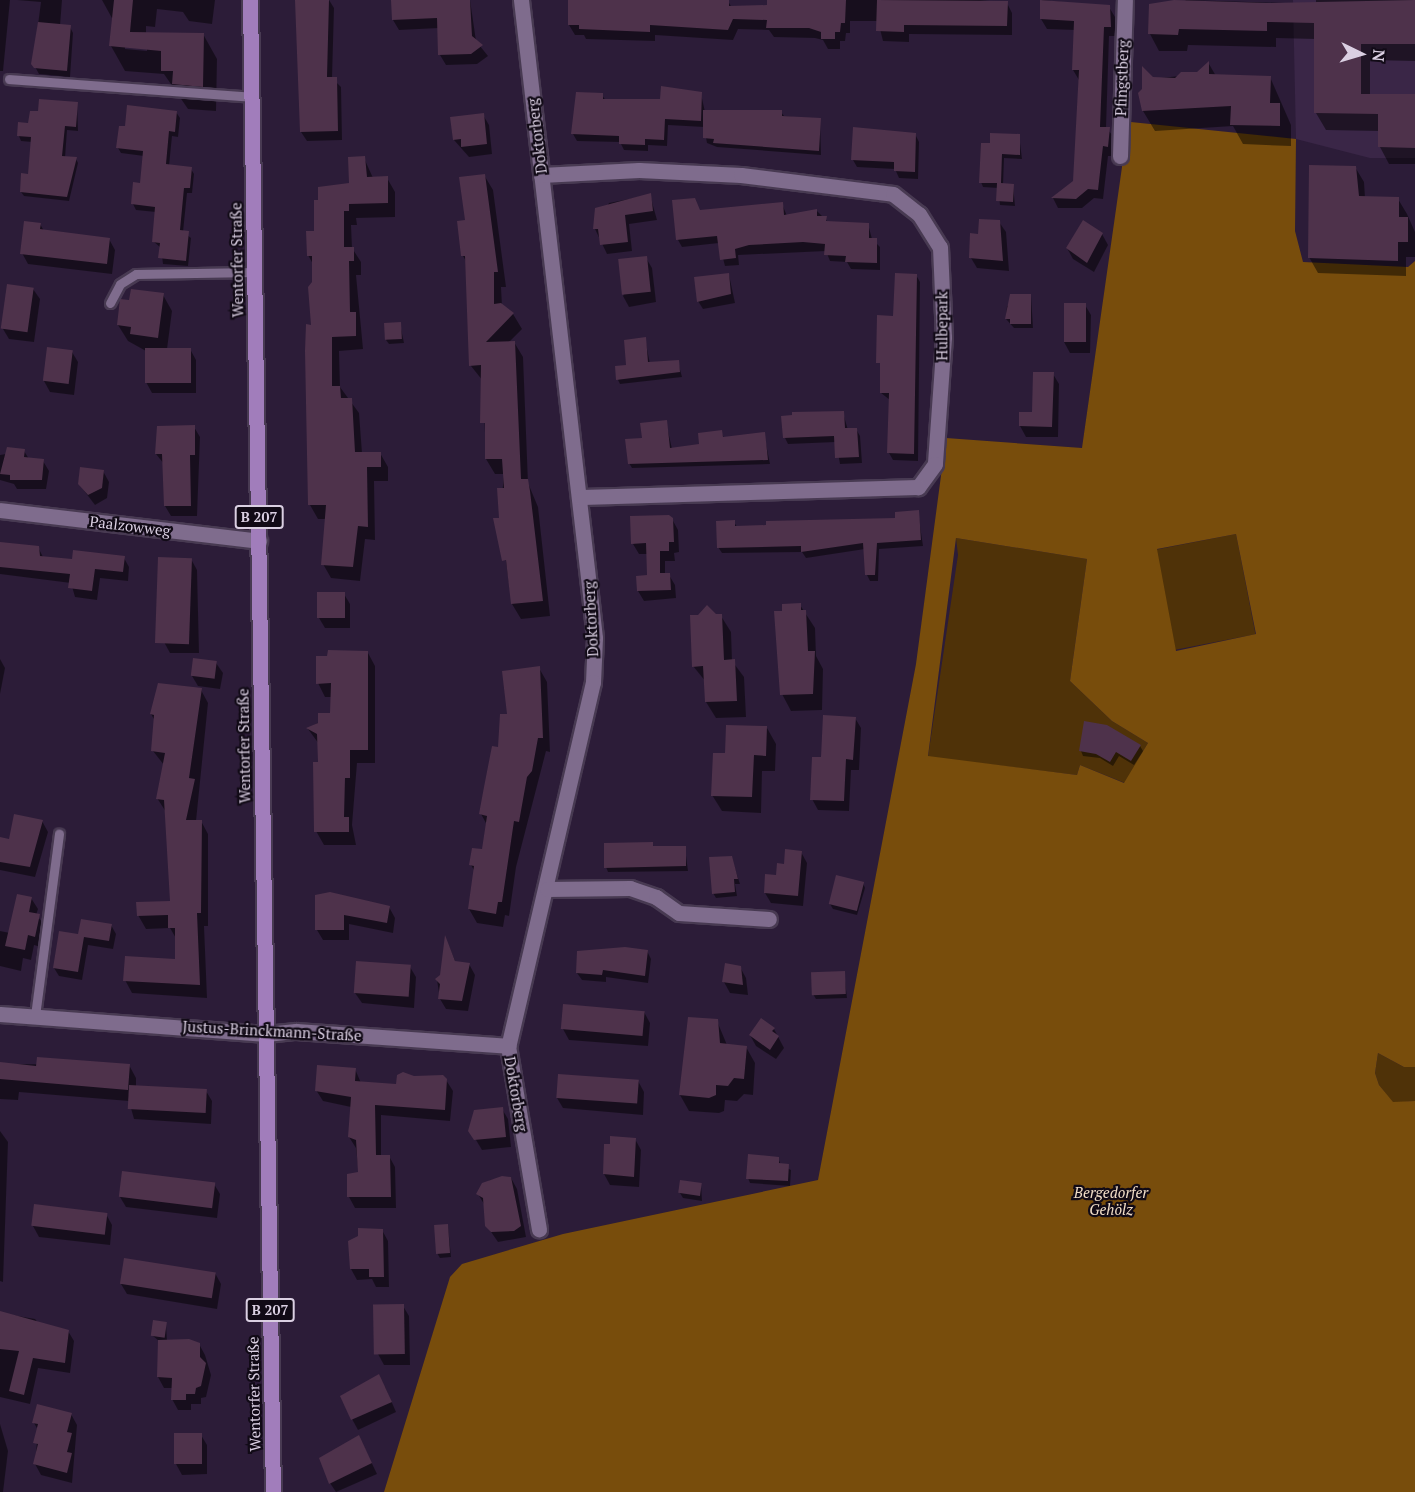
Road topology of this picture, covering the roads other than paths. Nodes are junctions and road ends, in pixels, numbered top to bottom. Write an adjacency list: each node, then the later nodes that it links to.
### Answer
1 (250, 0): 5 (main road, Wentorfer Straße / B 207)
2 (521, 0): 7 (street, Doktorberg)
3 (1125, 0): 6 (street, Pfingstberg)
4 (9, 79): 5 (lane)
5 (253, 97): 8 (main road, Wentorfer Straße / B 207)
6 (1120, 156)
7 (542, 175): 10 (street, Doktorberg); 10 (street, Hulbepark)
8 (255, 272): 9 (lane); 12 (main road, Wentorfer Straße / B 207)
9 (110, 303)
10 (581, 497): 14 (street, Doktorberg)
11 (0, 510): 12 (street, Paalzowweg)
12 (259, 541): 18 (main road, Wentorfer Straße / B 207)
13 (59, 834): 17 (lane)
14 (547, 889): 15 (street); 19 (street, Doktorberg)
15 (769, 919)
16 (0, 1014): 17 (street, Justus-Brinckmann-Straße)
17 (35, 1016): 18 (street, Justus-Brinckmann-Straße)
18 (266, 1034): 19 (street, Justus-Brinckmann-Straße); 21 (main road, Wentorfer Straße / B 207)
19 (508, 1046): 20 (street, Doktorberg)
20 (539, 1229)
21 (273, 1492)

